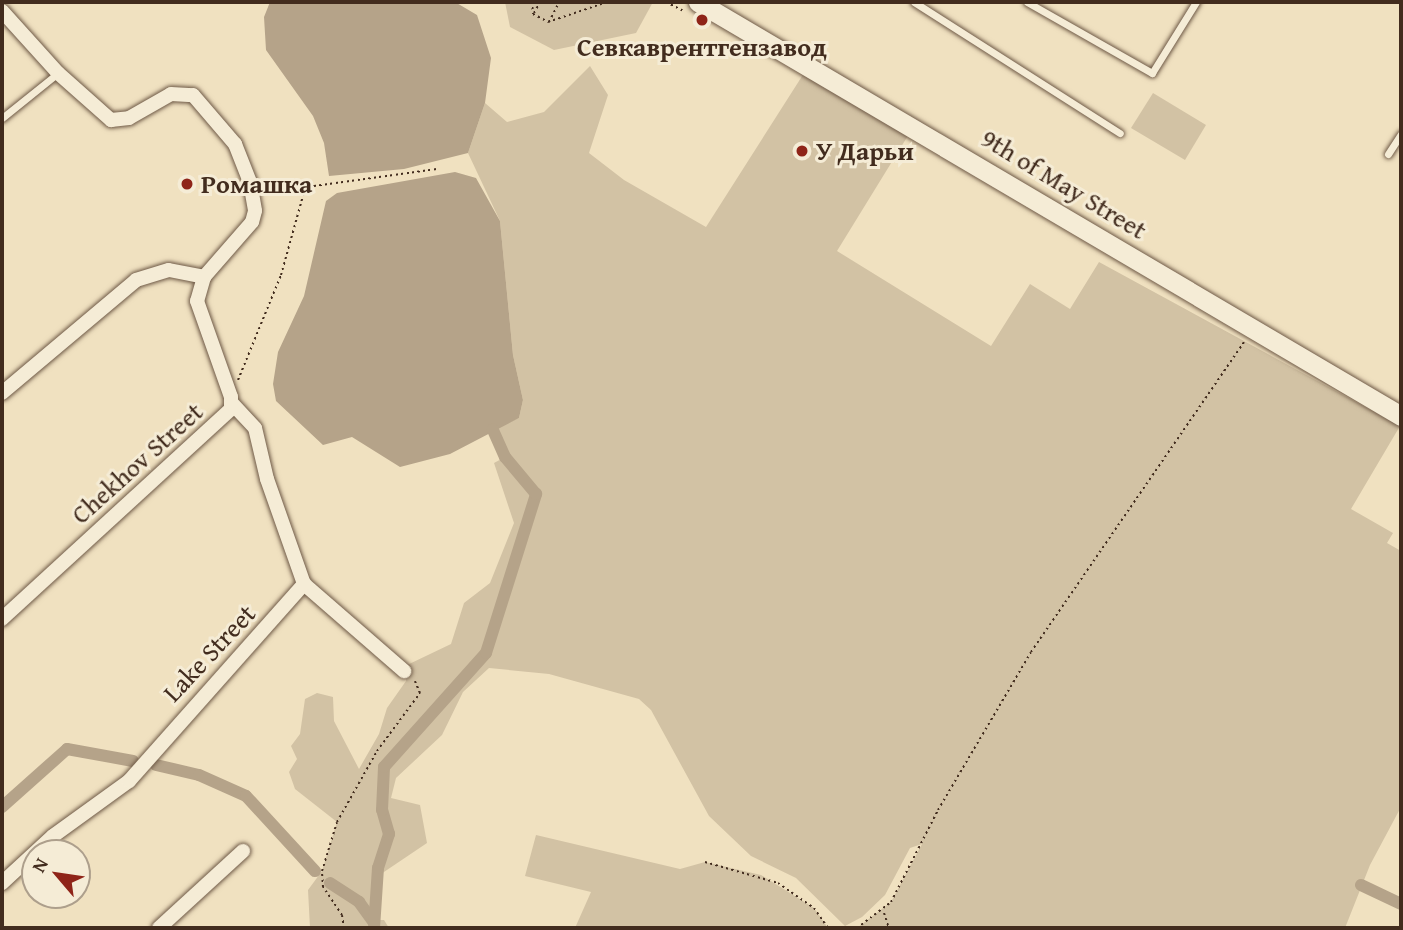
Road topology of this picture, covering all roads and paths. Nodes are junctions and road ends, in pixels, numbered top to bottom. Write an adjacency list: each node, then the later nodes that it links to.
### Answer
1 (532, 2): 11 (path)
2 (540, 2): 11 (path)
3 (559, 2): 12 (path)
4 (607, 2): 12 (path)
5 (666, 2): 9 (path)
6 (914, 2): 15 (lane)
7 (1027, 2): 8 (lane)
8 (1196, 2)
9 (694, 8): 20 (street, 9th of May Street)
10 (2, 11): 13 (street)
11 (533, 14): 12 (path)
12 (548, 22)
13 (58, 72): 14 (lane); 19 (street)
14 (2, 118)
15 (1120, 132)
16 (1401, 134): 17 (lane)
17 (1388, 154)
18 (437, 169): 22 (path)
19 (204, 277): 21 (street); 22 (street, Chekhov Street)
20 (1253, 327): 23 (street, 9th of May Street); 30 (path)
21 (2, 393)
22 (231, 398): 24 (street); 25 (street, Chekhov Street)
23 (1401, 416)
24 (304, 584): 26 (street); 29 (street, Lake Street)
25 (2, 619)
26 (404, 671): 32 (path)
27 (243, 850): 31 (street)
28 (705, 862): 33 (path)
29 (2, 883)
30 (883, 910): 34 (path); 35 (path)
31 (159, 928)
32 (344, 928)
33 (828, 928)
34 (858, 928)
35 (888, 928)

